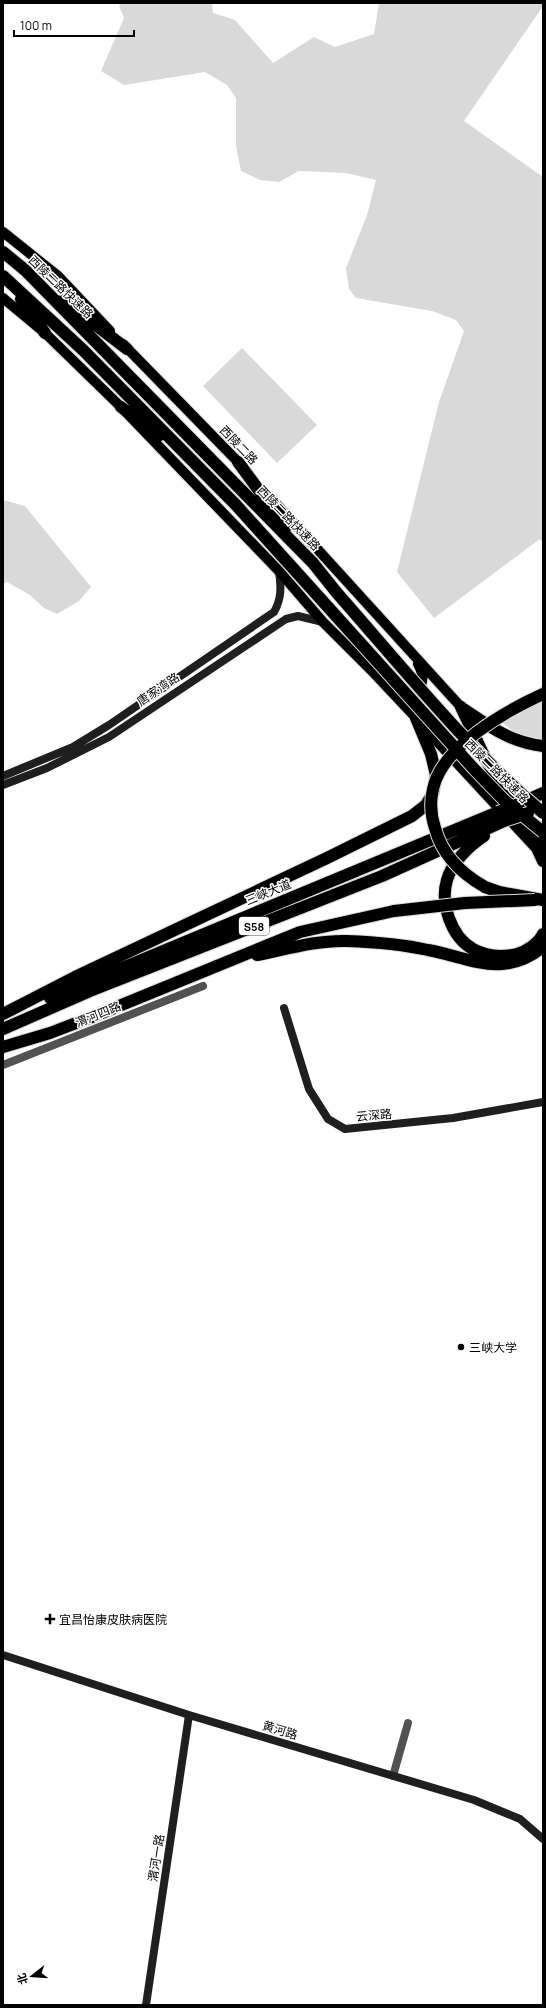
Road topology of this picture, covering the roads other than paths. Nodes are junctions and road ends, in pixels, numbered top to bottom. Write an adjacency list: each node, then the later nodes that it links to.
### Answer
1 (3, 232): 7 (main road, 西陵二路)
2 (3, 252): 3 (highway, 西陵二路快速路)
3 (25, 270): 7 (highway); 11 (highway, 西陵二路快速路)
4 (6, 278): 6 (highway); 9 (highway, 西陵二路快速路)
5 (3, 298): 6 (main road)
6 (45, 333): 8 (main road)
7 (128, 349): 10 (main road, 西陵二路)
8 (121, 407): 9 (highway); 12 (main road)
9 (191, 457): 29 (highway, 西陵二路快速路, bridge)
10 (238, 462): 11 (highway); 14 (main road, 西陵二路)
11 (313, 563): 21 (highway, 西陵二路快速路, bridge)
12 (279, 571): 13 (main road); 22 (main road, 唐家湾路)
13 (323, 622): 15 (main road); 23 (main road, 唐家湾路)
14 (407, 649): 15 (main road); 17 (main road, 西陵二路)
15 (386, 685): 18 (main road)
16 (543, 694): 32 (highway, bridge)
17 (461, 707): 20 (highway); 21 (highway)
18 (416, 718): 19 (main road); 38 (highway)
19 (438, 740): 31 (highway)
20 (543, 746)
21 (488, 762): 27 (highway, 西陵二路快速路, bridge); 30 (highway)
22 (3, 776)
23 (3, 785)
24 (543, 793): 26 (highway, 三峡大道 / S58)
25 (543, 806): 26 (highway, 三峡大道 / S58)
26 (525, 807): 28 (highway, 三峡大道 / S58, bridge)
27 (543, 813)
28 (501, 817): 33 (highway); 38 (highway, 三峡大道 / S58); 39 (highway, 三峡大道 / S58)
29 (543, 832)
30 (543, 849)
31 (543, 861)
32 (539, 900): 35 (highway, bridge)
33 (543, 934)
34 (543, 947): 35 (highway)
35 (225, 962): 40 (highway)
36 (203, 986): 41 (street, 渭河四路)
37 (284, 1008): 42 (main road, 云深路)
38 (3, 1016)
39 (3, 1029)
40 (3, 1047)
41 (3, 1065)
42 (543, 1102)
43 (3, 1655): 44 (main road, 黄河路)
44 (189, 1715): 46 (main road, 黄河路); 48 (main road, 渭河一路)
45 (408, 1722): 46 (street)
46 (393, 1776): 47 (main road, 黄河路)
47 (543, 1839)
48 (146, 2005)

